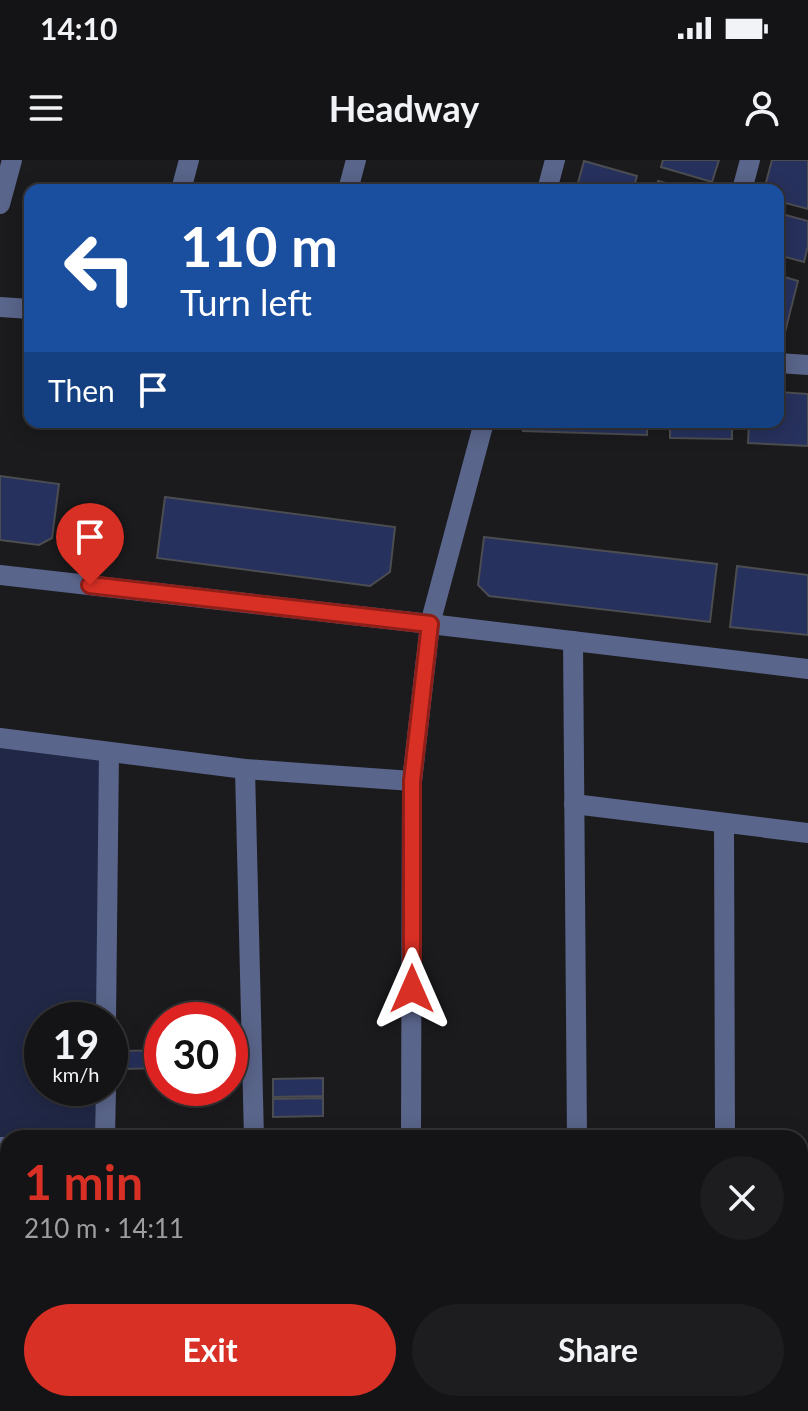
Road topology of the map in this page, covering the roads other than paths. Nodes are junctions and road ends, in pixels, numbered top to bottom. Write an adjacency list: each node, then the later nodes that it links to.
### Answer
1 (12, 160): 10 (street)
2 (189, 160): 6 (street)
3 (356, 160): 7 (street)
4 (555, 160): 8 (street)
5 (750, 160): 9 (street)
6 (183, 184)
7 (350, 184)
8 (549, 184)
9 (744, 184)
10 (0, 204)
11 (0, 307): 12 (street)
12 (24, 309)
13 (784, 363): 14 (street)
14 (808, 365)
15 (482, 428): 17 (street)
16 (0, 575): 17 (street)
17 (430, 624): 18 (street); 23 (street)
18 (573, 641): 19 (street); 24 (street)
19 (808, 669)
20 (0, 738): 21 (street)
21 (109, 752): 22 (street); 27 (street)
22 (245, 769): 23 (street); 30 (street)
23 (412, 781): 31 (street)
24 (574, 804): 25 (street); 32 (street)
25 (724, 823): 26 (street); 33 (street)
26 (808, 833)
27 (106, 1002)
28 (106, 1106): 29 (street)
29 (105, 1130)
30 (254, 1130)
31 (411, 1130)
32 (577, 1130)
33 (725, 1130)

